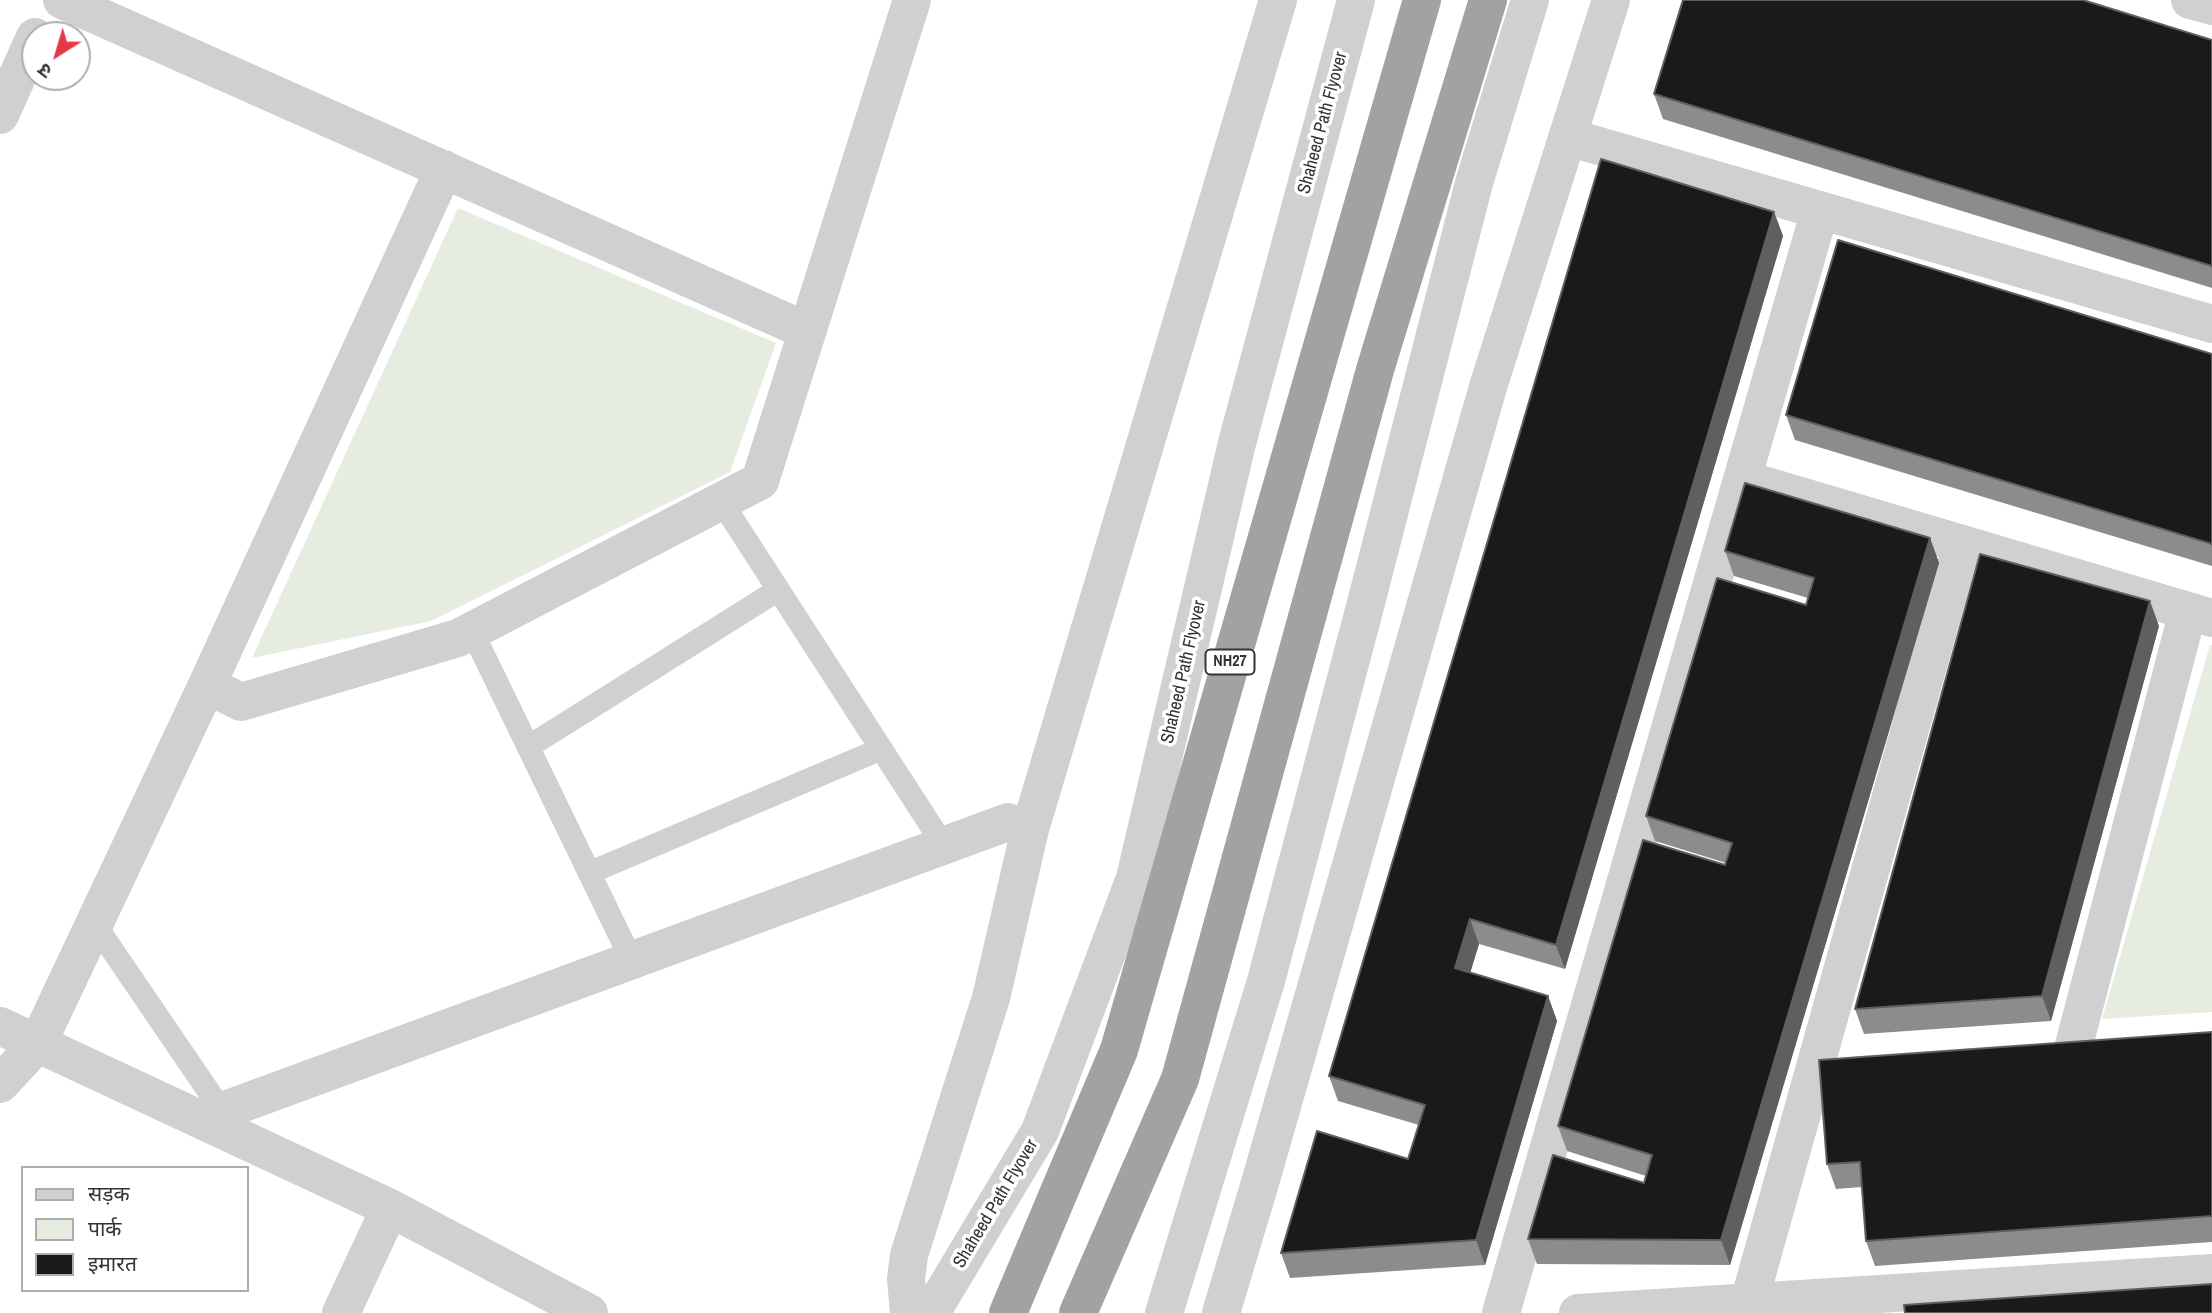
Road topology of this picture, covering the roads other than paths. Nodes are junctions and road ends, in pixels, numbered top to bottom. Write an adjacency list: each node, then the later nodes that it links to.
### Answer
1 (51, 0): 12 (street)
2 (62, 0): 16 (street)
3 (912, 0): 19 (street)
4 (1278, 0): 29 (street)
5 (1356, 0): 50 (street, Shaheed Path Flyover)
6 (1422, 0): 51 (highway, NH27)
7 (1488, 0): 52 (highway)
8 (1530, 0): 53 (street)
9 (1611, 0): 15 (street)
10 (2190, 0): 11 (street)
11 (2212, 6)
12 (42, 21)
13 (21, 68): 14 (street)
14 (0, 115)
15 (1568, 137): 17 (street); 54 (street)
16 (443, 169): 19 (street); 26 (street)
17 (1820, 210): 18 (street); 20 (street)
18 (2212, 324)
19 (807, 331): 21 (street)
20 (1743, 479): 22 (street); 55 (street)
21 (721, 501): 23 (lane); 25 (street)
22 (1962, 544): 24 (street); 40 (street)
23 (778, 590): 27 (lane); 28 (lane)
24 (2200, 615): 37 (street)
25 (472, 631): 26 (street); 27 (lane)
26 (207, 685): 32 (street)
27 (528, 747): 31 (lane)
28 (881, 749): 30 (lane); 31 (lane)
29 (1030, 829): 30 (street); 49 (street)
30 (944, 846): 33 (street)
31 (589, 873): 33 (lane)
32 (94, 923): 36 (street); 42 (lane)
33 (632, 961): 42 (street)
34 (0, 1026): 36 (street)
35 (2115, 1042): 37 (street)
36 (38, 1043): 41 (street); 42 (street)
37 (2074, 1045): 38 (street)
38 (2033, 1048)
39 (1857, 1061): 40 (street)
40 (1816, 1064): 45 (street)
41 (0, 1084)
42 (219, 1119): 43 (street)
43 (390, 1208): 47 (street); 48 (street)
44 (2212, 1273): 46 (street)
45 (1749, 1302): 46 (street); 56 (street)
46 (1877, 1303)
47 (341, 1313)
48 (589, 1313)
49 (909, 1313)
50 (931, 1313)
51 (1009, 1313)
52 (1079, 1313)
53 (1164, 1313)
54 (1221, 1313)
55 (1501, 1313)
56 (1578, 1313)

